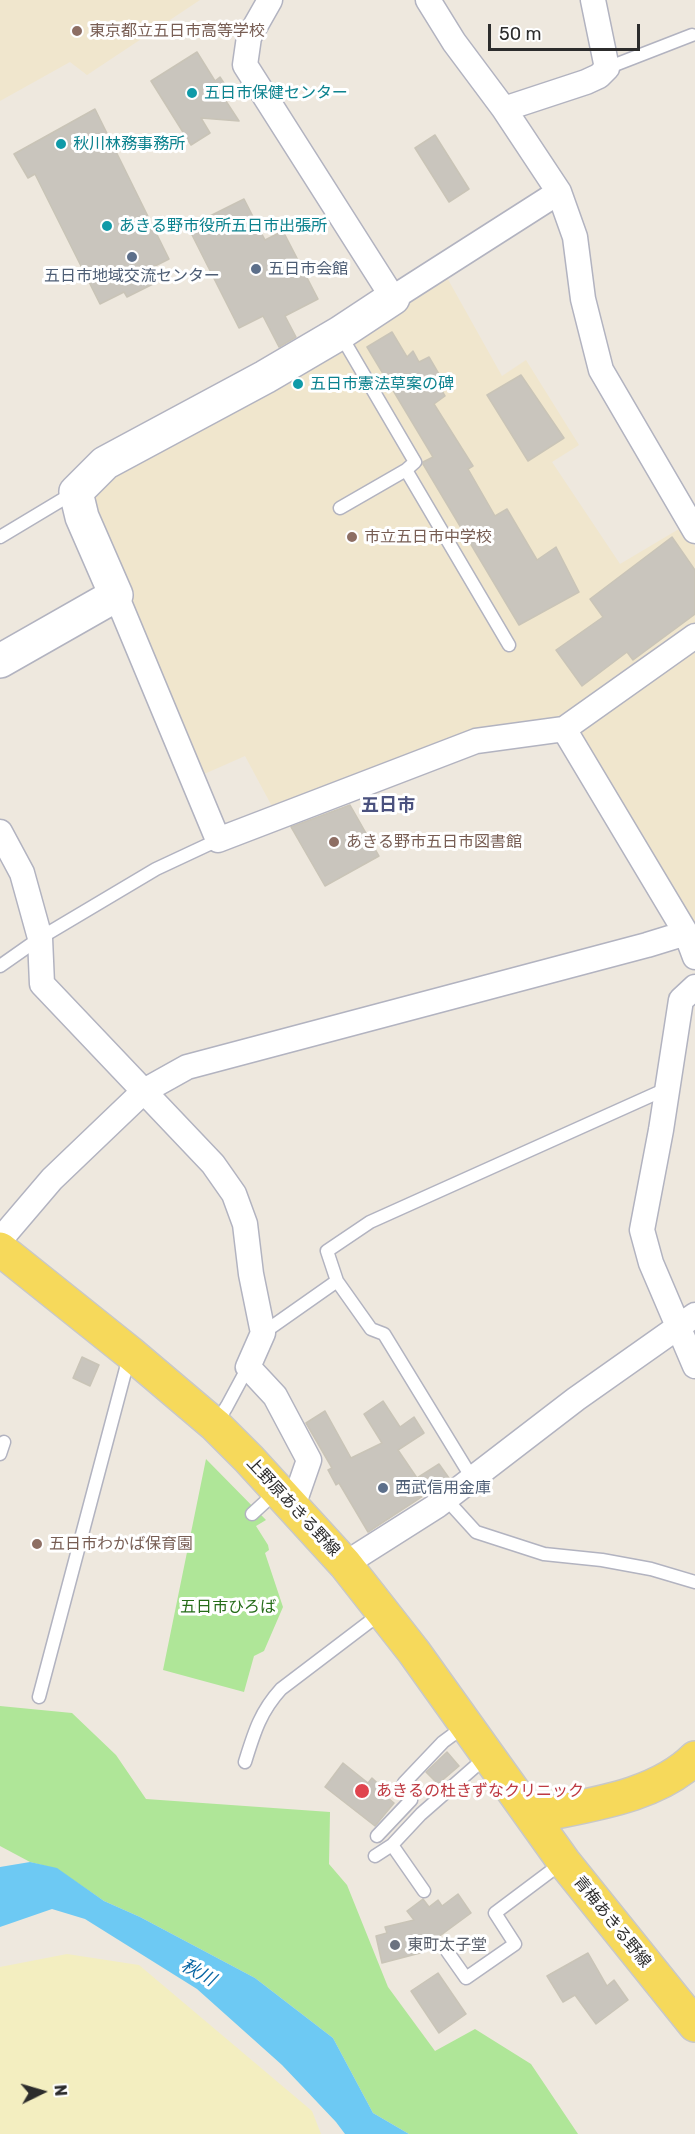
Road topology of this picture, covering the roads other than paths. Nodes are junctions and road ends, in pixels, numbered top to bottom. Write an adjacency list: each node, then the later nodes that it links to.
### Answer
1 (270, 0): 8 (street)
2 (428, 0): 6 (street)
3 (593, 0): 5 (street)
4 (692, 35): 5 (lane)
5 (607, 68): 6 (street)
6 (504, 109): 7 (street)
7 (559, 192): 8 (street); 13 (street)
8 (393, 298): 9 (street)
9 (340, 333): 10 (lane); 11 (street)
10 (406, 470): 12 (lane); 17 (lane)
11 (76, 492): 14 (lane); 15 (street)
12 (340, 508)
13 (695, 531)
14 (0, 537)
15 (116, 595): 18 (street); 21 (street)
16 (695, 636): 19 (street)
17 (509, 645)
18 (0, 661)
19 (564, 729): 21 (street); 22 (street)
20 (0, 832): 23 (street)
21 (218, 840): 23 (lane)
22 (686, 933): 24 (street); 28 (street)
23 (40, 938): 25 (lane); 28 (street)
24 (695, 957)
25 (0, 966)
26 (695, 987): 27 (street)
27 (666, 1089): 31 (lane); 32 (street)
28 (144, 1091): 29 (street); 33 (street)
29 (0, 1240)
30 (0, 1249): 34 (main road, 上野原あきる野線)
31 (337, 1281): 33 (lane); 38 (lane)
32 (687, 1321): 35 (street); 38 (street)
33 (263, 1333): 36 (street)
34 (130, 1353): 37 (main road, 上野原あきる野線); 45 (lane)
35 (695, 1366)
36 (248, 1367): 37 (lane); 39 (street)
37 (215, 1425): 39 (main road, 上野原あきる野線)
38 (472, 1478): 40 (street)
39 (285, 1498): 41 (lane); 42 (main road, 上野原あきる野線)
40 (446, 1499): 42 (street); 43 (lane)
41 (252, 1514)
42 (345, 1564): 44 (main road, 上野原あきる野線)
43 (695, 1582)
44 (383, 1612): 46 (main road, 上野原あきる野線); 49 (lane)
45 (39, 1697)
46 (467, 1724): 47 (main road, 上野原あきる野線); 51 (lane)
47 (488, 1756): 50 (main road, 上野原あきる野線); 52 (lane)
48 (695, 1758): 50 (main road)
49 (245, 1762)
50 (532, 1817): 54 (main road, 青梅あきる野線)
51 (377, 1836)
52 (392, 1845): 53 (lane); 55 (lane)
53 (375, 1856)
54 (564, 1862): 56 (lane); 57 (main road, 青梅あきる野線)
55 (424, 1891)
56 (447, 1951)
57 (695, 2025)

